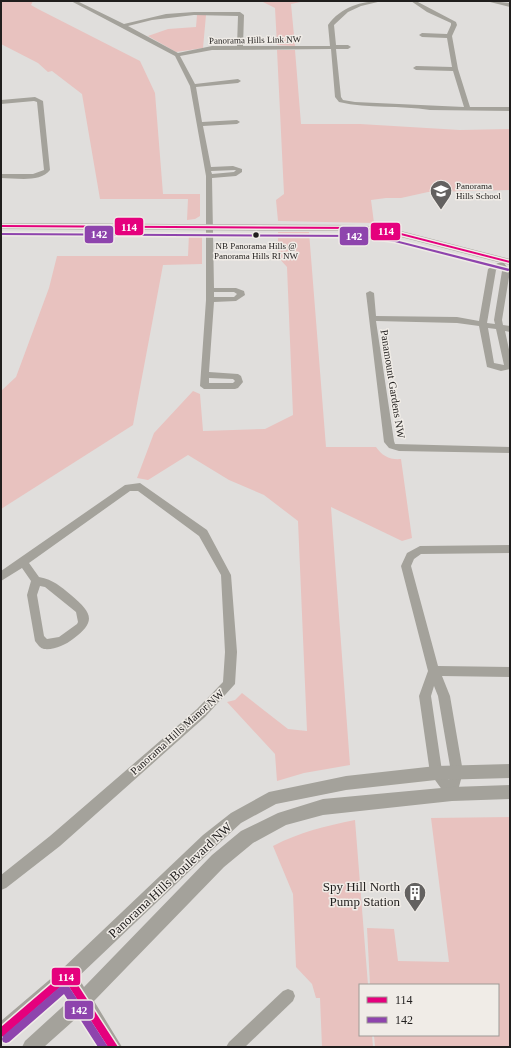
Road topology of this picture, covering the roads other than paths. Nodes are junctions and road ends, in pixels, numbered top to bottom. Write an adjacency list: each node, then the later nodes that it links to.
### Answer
1 (73, 1): 8 (street)
2 (380, 1): 6 (street)
3 (412, 1): 10 (street)
4 (492, 1): 5 (street)
5 (509, 5)
6 (343, 12): 7 (street); 11 (street)
7 (350, 14)
8 (124, 26): 13 (street); 14 (street)
9 (422, 35): 10 (street)
10 (449, 36): 16 (street)
11 (333, 47): 12 (street, Panorama Hills Link NW); 13 (street, Panorama Hills Link NW); 21 (street)
12 (348, 47)
13 (240, 48): 14 (street, Panorama Hills Link NW)
14 (177, 55): 18 (street)
15 (416, 68): 16 (street)
16 (455, 69): 21 (street)
17 (238, 81): 18 (street)
18 (193, 86): 24 (street)
19 (1, 102): 25 (street)
20 (510, 104): 21 (street)
21 (467, 107): 22 (street)
22 (510, 110)
23 (237, 122): 24 (street)
24 (201, 124): 27 (street)
25 (1, 176)
26 (1, 226): 27 (street)
27 (209, 226): 28 (street); 29 (street)
28 (504, 263): 33 (street); 34 (street)
29 (210, 290): 31 (street); 31 (street)
30 (370, 293): 32 (street)
31 (210, 300): 36 (street)
32 (372, 318): 33 (street, Panamount Gardens NW); 37 (street, Panamount Gardens NW)
33 (483, 324): 34 (street, Panamount Gardens NW); 34 (street)
34 (501, 328): 35 (street, Panamount Gardens NW)
35 (510, 329)
36 (205, 375)
37 (510, 450)
38 (510, 549): 42 (street)
39 (24, 563): 40 (street, Panorama Hills Manor NW); 41 (street); 49 (street, Panorama Hills Manor NW)
40 (1, 577)
41 (36, 581): 41 (street)
42 (434, 671): 43 (street); 45 (street); 46 (street)
43 (510, 672)
44 (510, 771): 45 (street, Panorama Hills Boulevard NW)
45 (457, 772): 46 (street, Panorama Hills Boulevard NW); 48 (street)
46 (436, 773): 48 (street); 50 (street, Panorama Hills Boulevard NW)
47 (510, 792): 48 (street, Panorama Hills Boulevard NW)
48 (452, 794): 52 (street, Panorama Hills Boulevard NW)
49 (1, 883)
50 (67, 976): 52 (street); 53 (street, Panorama Hills Boulevard NW)
51 (288, 996): 56 (street)
52 (83, 1000): 54 (street, Panorama Hills Boulevard NW); 55 (street)
53 (1, 1033)
54 (31, 1047)
55 (113, 1047)
56 (234, 1047)

